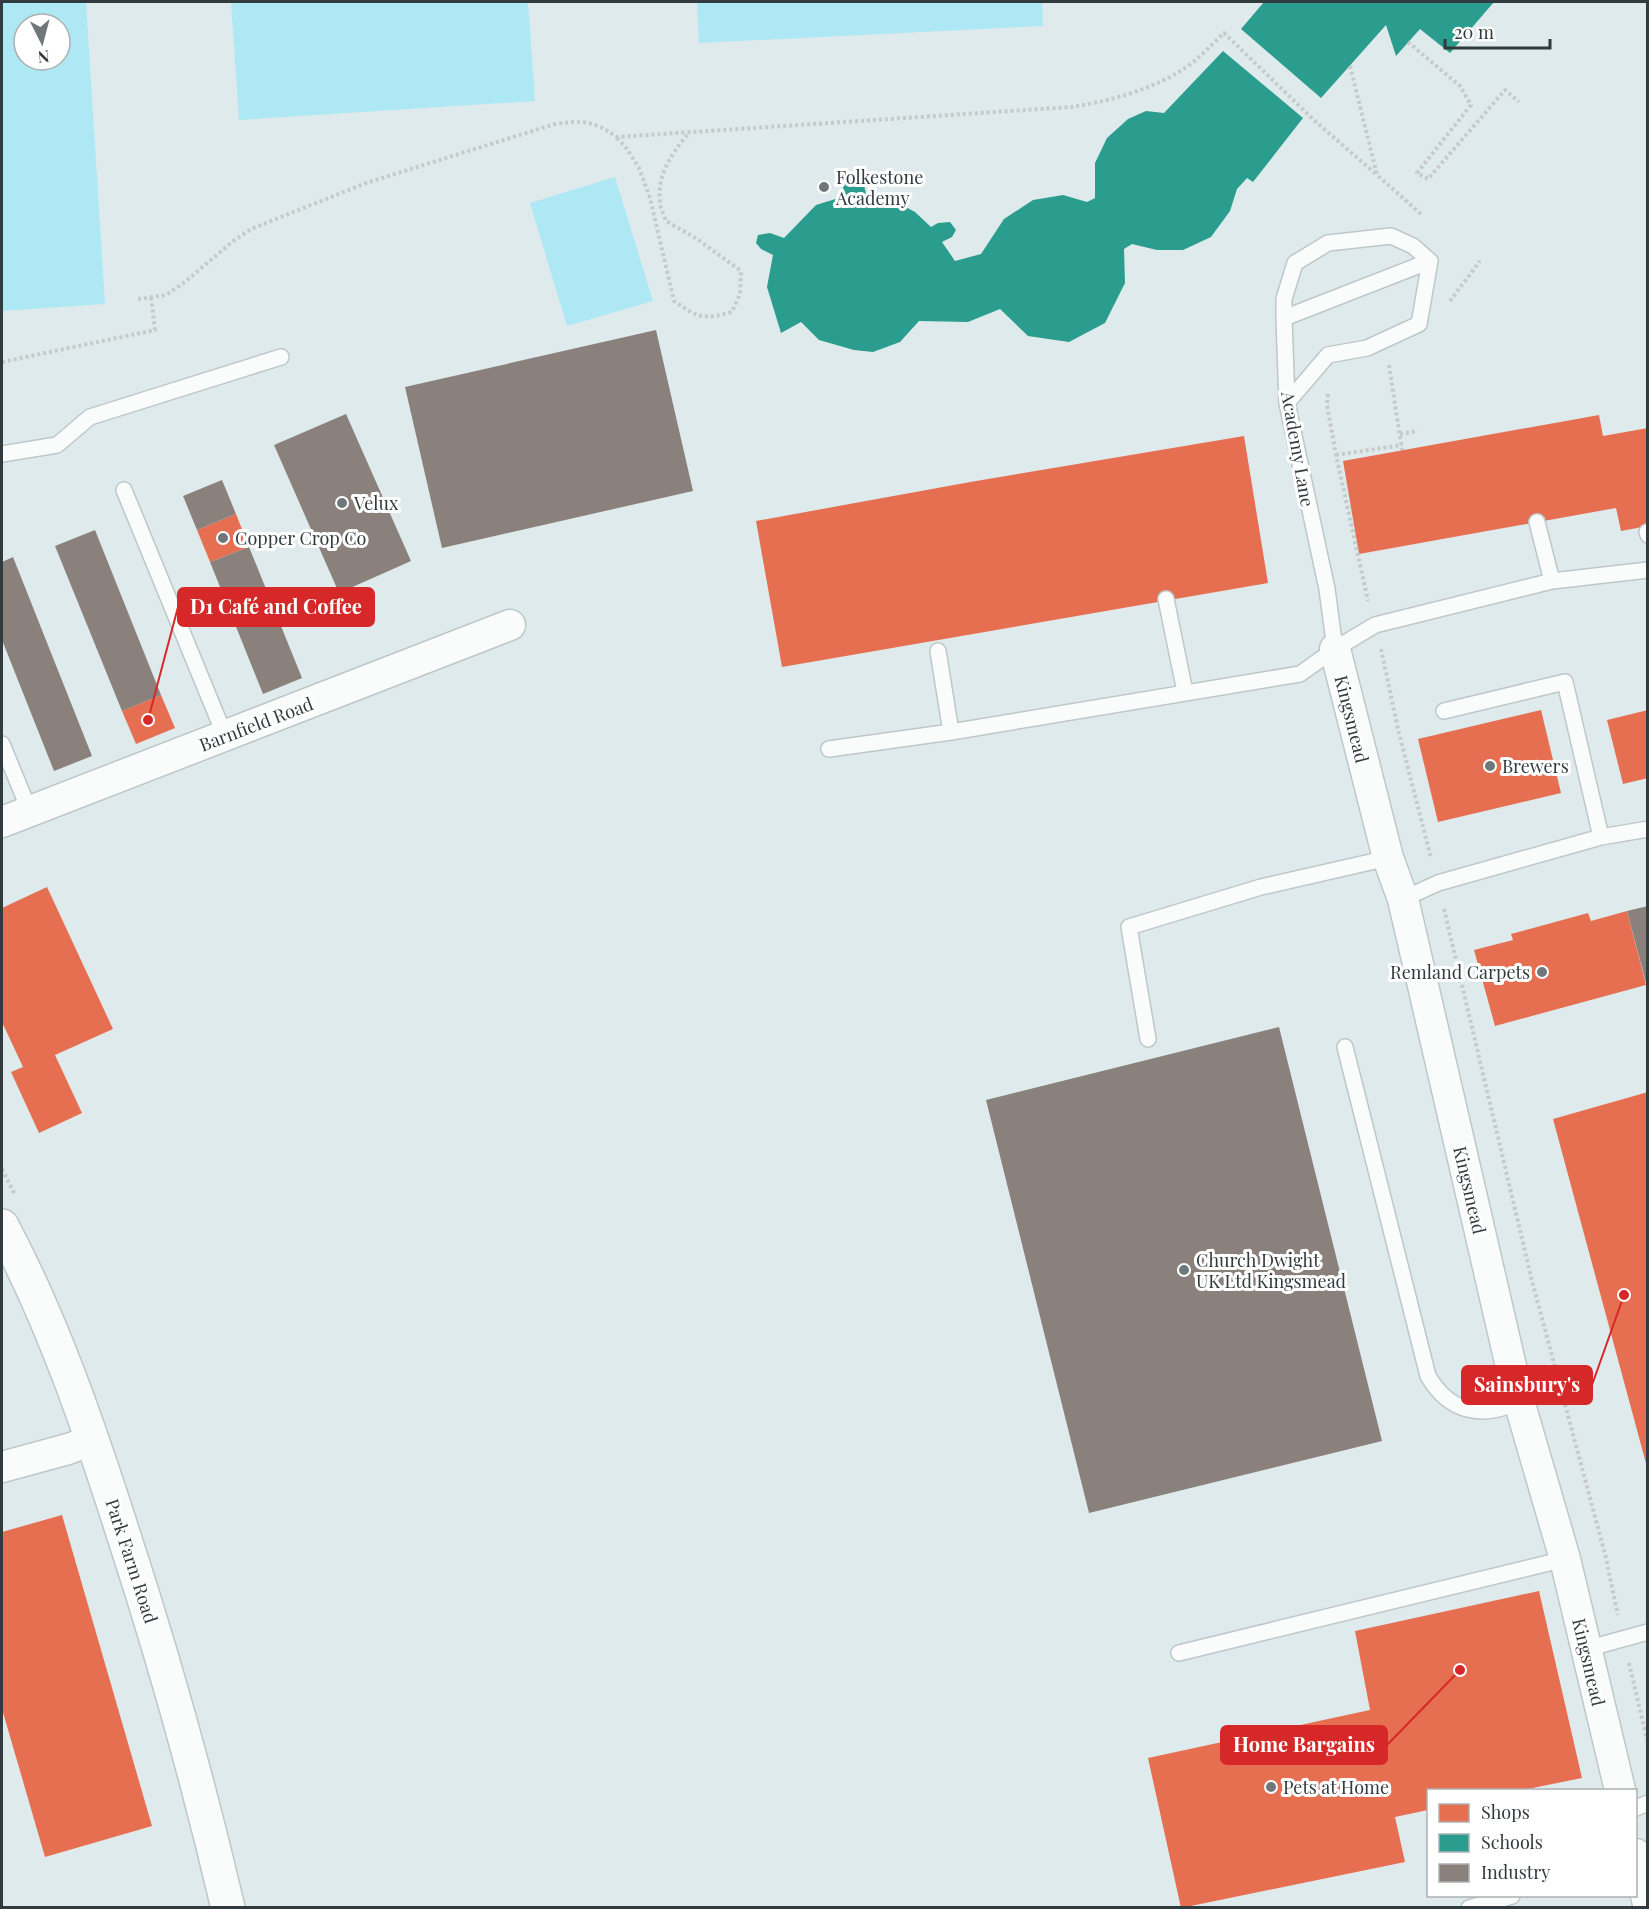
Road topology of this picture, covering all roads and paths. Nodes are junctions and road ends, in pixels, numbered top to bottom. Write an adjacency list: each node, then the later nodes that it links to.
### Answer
1 (1408, 42): 3 (path)
2 (1350, 66): 6 (path)
3 (1519, 102)
4 (690, 132): 5 (path); 5 (path); 6 (path)
5 (616, 137): 10 (path)
6 (1377, 175): 7 (path)
7 (1423, 216)
8 (1430, 261): 13 (lane); 13 (lane, Academy Lane); 20 (lane)
9 (1480, 261): 12 (path)
10 (151, 297): 11 (path); 17 (path)
11 (138, 299)
12 (1446, 308)
13 (1284, 318): 20 (lane, Academy Lane)
14 (280, 357): 23 (lane)
15 (1394, 359): 16 (path)
16 (1389, 361): 18 (path); 22 (path)
17 (2, 362)
18 (1381, 363)
19 (1329, 394): 24 (path)
20 (1287, 403): 29 (lane, Academy Lane)
21 (1418, 430): 22 (path)
22 (1400, 434): 24 (path)
23 (2, 454)
24 (1336, 455): 31 (path)
25 (124, 490): 39 (lane)
26 (1537, 522): 28 (lane)
27 (1647, 570): 28 (lane)
28 (1552, 581): 33 (lane)
29 (1327, 589): 33 (lane, Kingsmead)
30 (1166, 599): 36 (lane)
31 (1368, 602)
32 (510, 625): 39 (street, Barnfield Road)
33 (1335, 649): 36 (lane); 47 (street, Kingsmead)
34 (938, 651): 38 (lane)
35 (1382, 656): 46 (path)
36 (1185, 692): 38 (lane)
37 (1444, 711): 45 (lane)
38 (951, 732): 41 (lane)
39 (225, 736): 42 (street, Barnfield Road)
40 (2, 744): 42 (lane)
41 (830, 748)
42 (30, 812): 43 (street, Barnfield Road)
43 (2, 822)
44 (1647, 829): 45 (lane)
45 (1601, 837): 48 (lane)
46 (1431, 857)
47 (1388, 858): 48 (street, Kingsmead); 50 (lane)
48 (1403, 898): 53 (street, Kingsmead)
49 (1446, 914): 57 (path)
50 (1148, 1039)
51 (1345, 1047): 53 (lane)
52 (2, 1226): 54 (street, Park Farm Road)
53 (1519, 1401): 56 (street, Kingsmead)
54 (93, 1440): 55 (street); 67 (street, Park Farm Road)
55 (2, 1467)
56 (1565, 1559): 59 (street, Kingsmead); 60 (lane)
57 (1615, 1603)
58 (1647, 1632): 59 (lane)
59 (1586, 1649): 63 (street, Kingsmead)
60 (1179, 1653)
61 (1630, 1670): 62 (path)
62 (1647, 1744)
63 (1620, 1789)
64 (1637, 1862): 66 (street)
65 (1508, 1897): 68 (lane)
66 (1647, 1904)
67 (228, 1908)
68 (1469, 1908)

